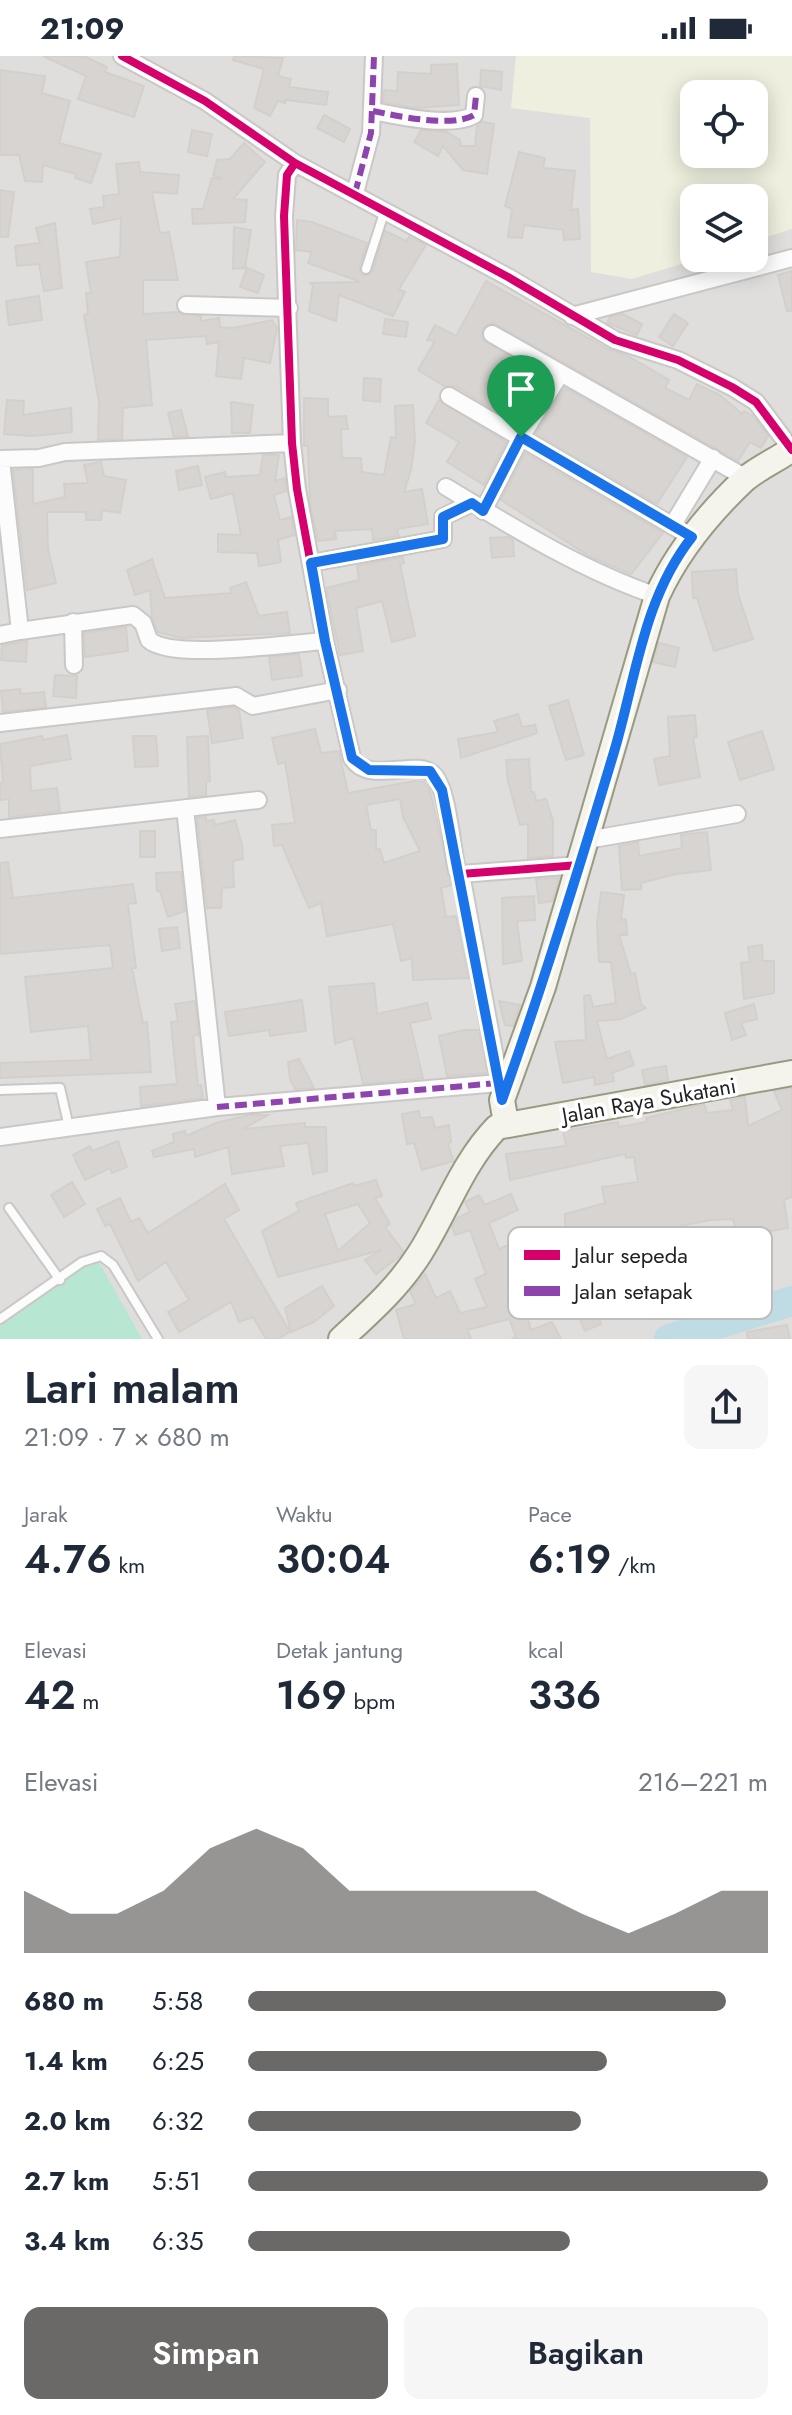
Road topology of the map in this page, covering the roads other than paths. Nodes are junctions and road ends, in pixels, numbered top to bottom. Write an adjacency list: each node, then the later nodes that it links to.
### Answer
1 (122, 56): 5 (street)
2 (374, 56): 4 (street)
3 (476, 96): 4 (street)
4 (373, 111): 6 (street)
5 (295, 163): 6 (street); 11 (street)
6 (355, 193): 7 (street)
7 (385, 210): 9 (lane); 12 (street)
8 (792, 258): 12 (street)
9 (366, 269)
10 (186, 305): 11 (street)
11 (289, 308): 17 (street)
12 (572, 316): 18 (street)
13 (492, 334): 14 (street)
14 (561, 373): 16 (street); 19 (street)
15 (449, 396): 16 (street)
16 (521, 437): 23 (street); 24 (street)
17 (292, 443): 20 (street); 25 (street)
18 (791, 450): 21 (street)
19 (713, 458): 21 (street); 24 (street)
20 (0, 460): 28 (street)
21 (746, 478): 24 (street)
22 (446, 487): 23 (street)
23 (478, 507): 25 (street); 26 (street)
24 (682, 531): 26 (street)
25 (311, 563): 30 (street)
26 (657, 596): 38 (street)
27 (73, 622): 28 (street); 30 (street); 31 (street)
28 (20, 631): 29 (street)
29 (0, 635)
30 (325, 641): 32 (street)
31 (74, 665)
32 (338, 690): 33 (street); 40 (street)
33 (0, 723)
34 (258, 800): 35 (street)
35 (185, 808): 37 (street); 44 (street)
36 (737, 814): 38 (street)
37 (0, 829)
38 (587, 840): 39 (street)
39 (579, 865): 40 (street); 43 (street)
40 (461, 874): 43 (street)
41 (792, 1073): 43 (street, Jalan Raya Sukatani)
42 (0, 1090): 45 (lane)
43 (503, 1102): 44 (street); 51 (street)
44 (217, 1107): 45 (street)
45 (69, 1128): 46 (street)
46 (0, 1137)
47 (9, 1208): 48 (lane)
48 (60, 1280): 49 (lane); 50 (lane)
49 (0, 1319)
50 (158, 1339)
51 (341, 1339)

